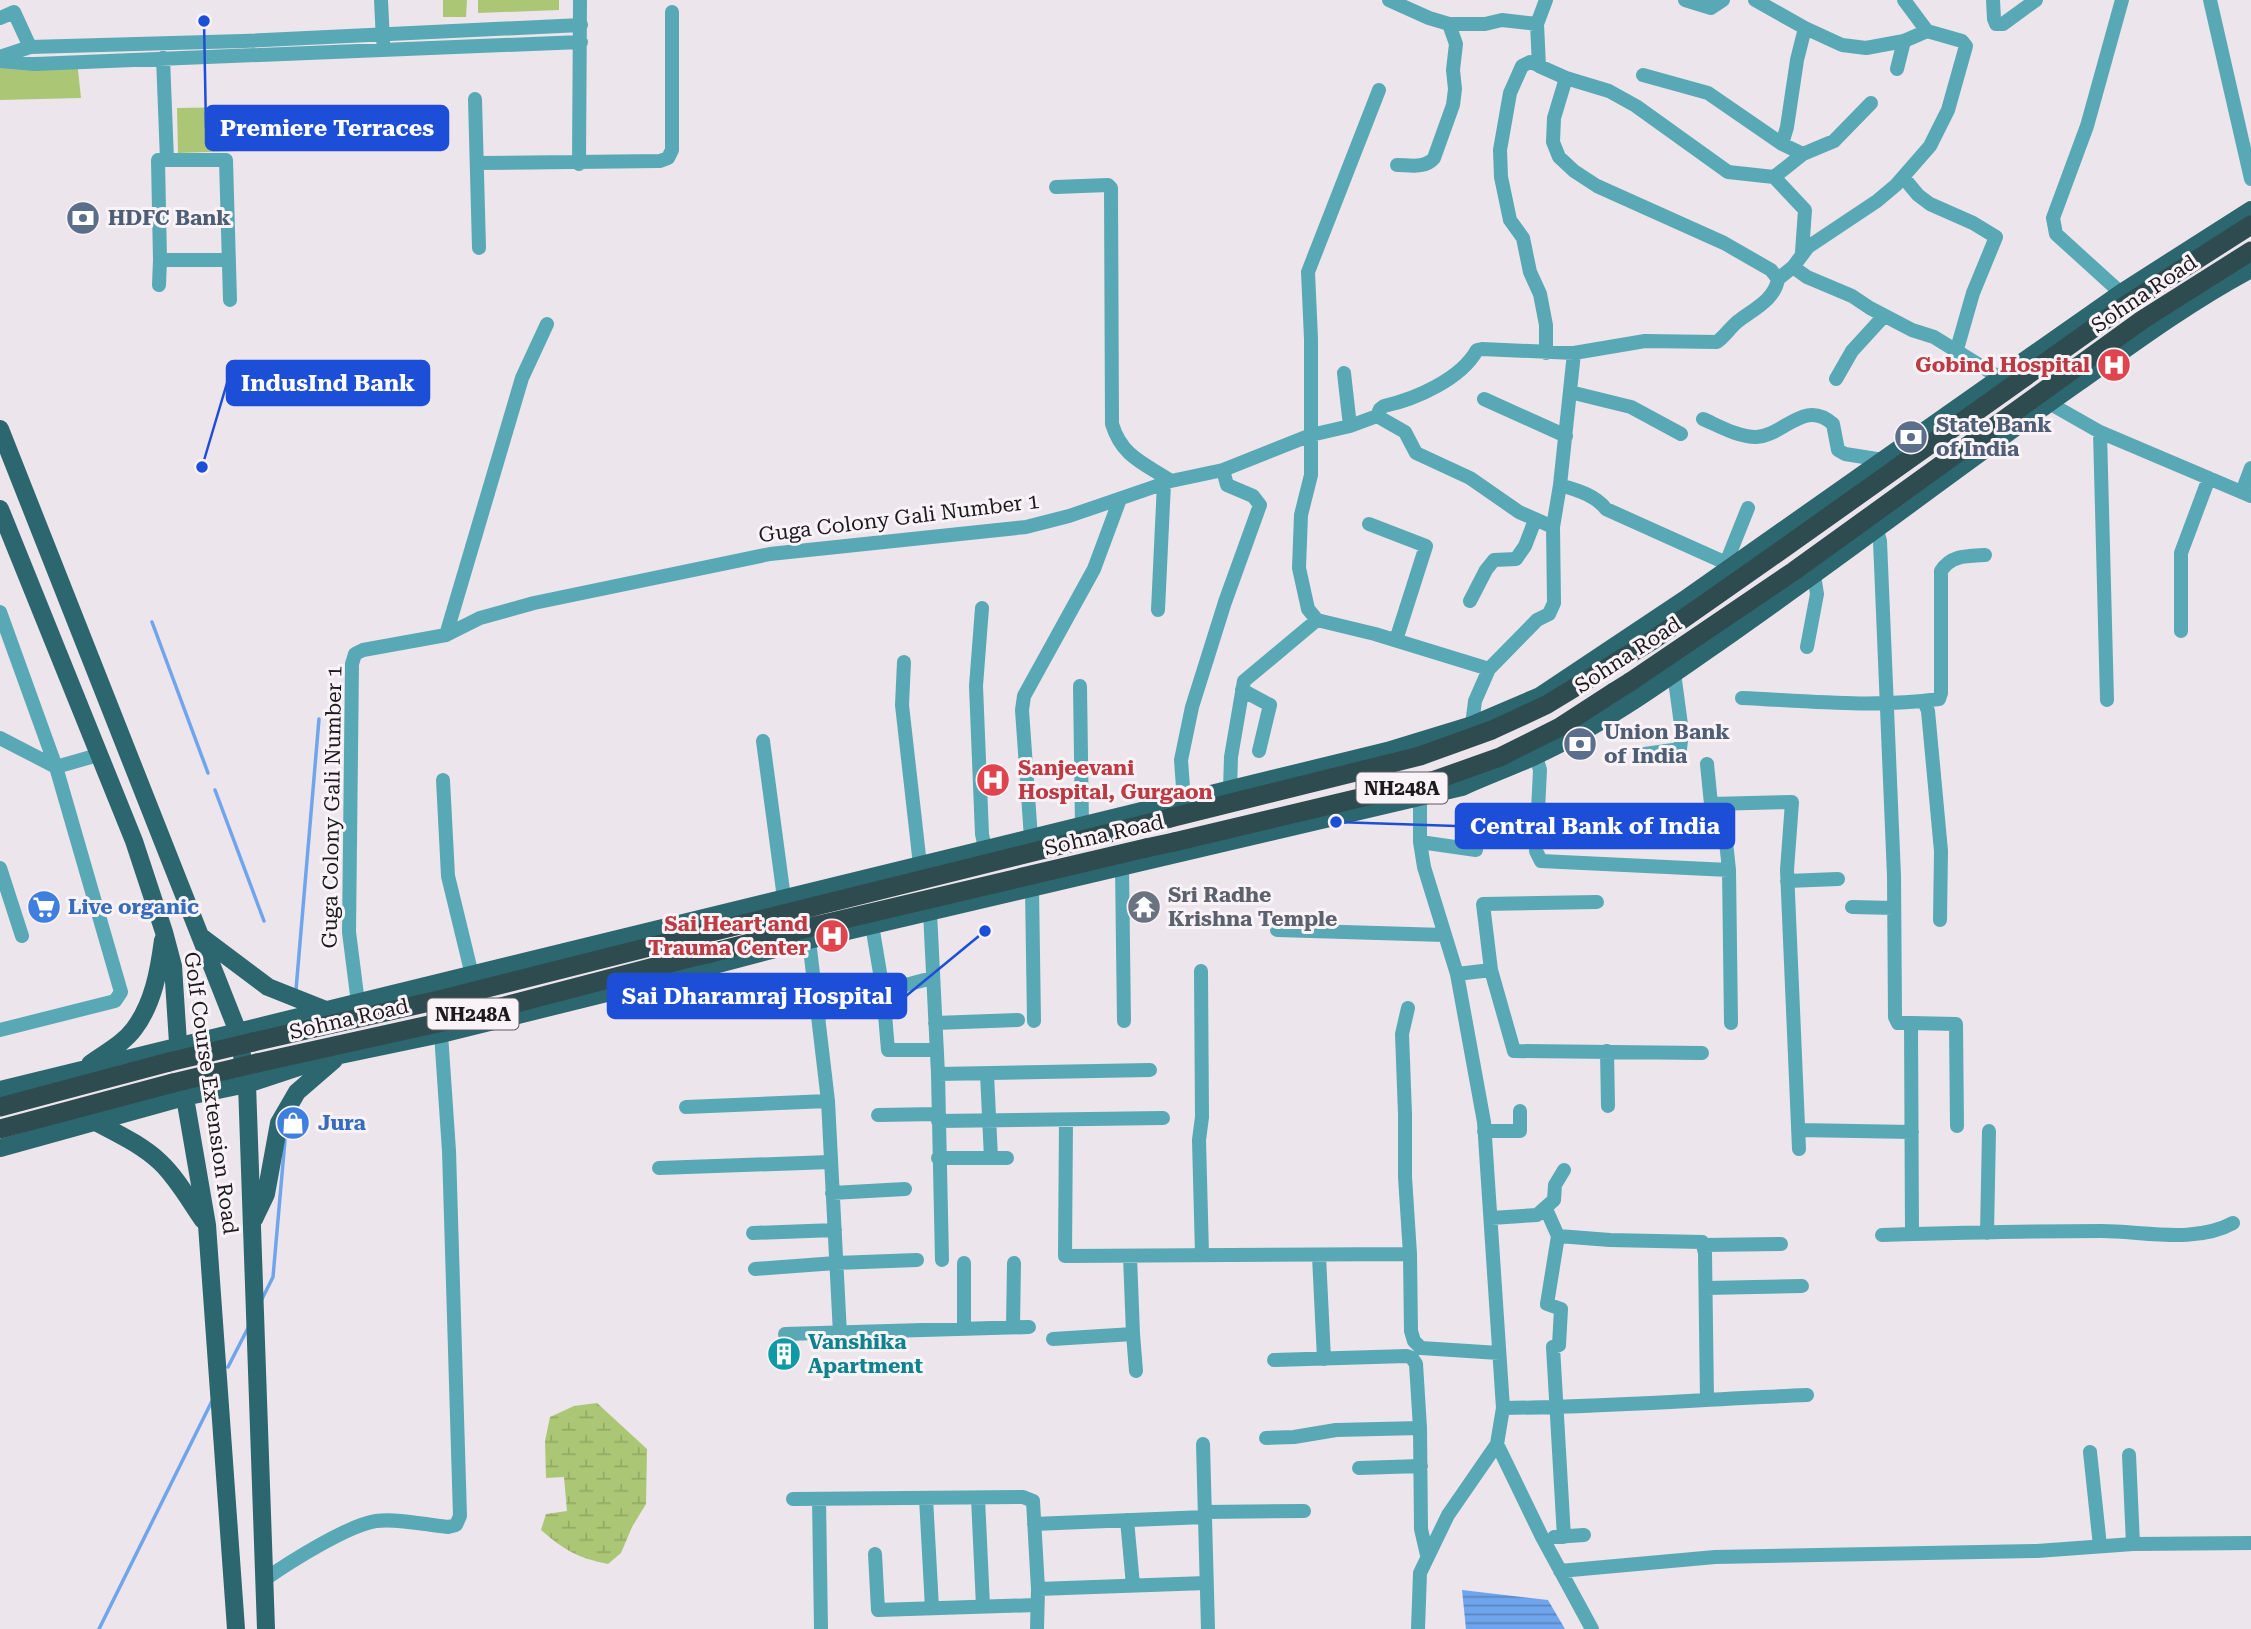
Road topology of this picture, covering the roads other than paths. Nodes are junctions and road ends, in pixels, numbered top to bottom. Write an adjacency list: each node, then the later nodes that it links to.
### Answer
1 (381, 0): 20 (street)
2 (580, 0): 17 (street)
3 (1389, 0): 15 (street)
4 (1546, 0): 16 (street)
5 (1685, 0): 6 (street)
6 (1723, 0)
7 (1755, 0): 18 (street)
8 (1904, 0): 19 (street)
9 (1993, 0): 10 (street)
10 (2036, 0)
11 (2122, 0): 55 (street)
12 (2210, 0): 42 (street)
13 (672, 12): 38 (street)
14 (0, 18): 23 (street)
15 (1449, 24): 16 (street); 39 (street)
16 (1537, 24): 27 (street)
17 (581, 25): 20 (street); 22 (street)
18 (1805, 29): 21 (street); 34 (street)
19 (1927, 31): 21 (street); 41 (street)
20 (383, 33): 23 (street); 24 (street)
21 (1904, 41): 28 (street)
22 (581, 42): 24 (street); 38 (street)
23 (30, 47): 26 (street)
24 (383, 49): 25 (street)
25 (163, 58): 26 (street); 36 (street)
26 (0, 59)
27 (1538, 65): 30 (street); 60 (street)
28 (1896, 69)
29 (1643, 75): 34 (street)
30 (1566, 78): 40 (street); 53 (street)
31 (1378, 90): 74 (street)
32 (475, 99): 37 (street)
33 (1871, 103): 35 (street)
34 (1782, 144): 35 (street)
35 (1803, 154): 40 (street)
36 (167, 160): 49 (street); 50 (street)
37 (477, 163): 38 (street); 46 (street)
38 (579, 164)
39 (1397, 165)
40 (1774, 177): 48 (street)
41 (1903, 177): 48 (street); 59 (street)
42 (2251, 179)
43 (1056, 187): 80 (street)
44 (2251, 211): 55 (main road)
45 (2251, 225): 103 (highway, Sohna Road / NH248A)
46 (479, 248)
47 (2251, 251): 108 (highway, Sohna Road / NH248A)
48 (1802, 252): 51 (street)
49 (160, 260): 50 (street); 54 (street)
50 (227, 260): 56 (street)
51 (1793, 267): 53 (street, Guga Colony Gali Number 1); 57 (street)
52 (2251, 268): 67 (main road)
53 (1778, 279): 61 (street, Guga Colony Gali Number 1)
54 (159, 285)
55 (2121, 293): 63 (main road)
56 (230, 300)
57 (1884, 316): 59 (street); 64 (street)
58 (547, 324): 99 (street)
59 (1957, 349): 63 (street)
60 (1546, 353): 61 (street, Guga Colony Gali Number 1); 68 (street, Guga Colony Gali Number 1)
61 (1574, 353): 65 (street)
62 (1344, 373): 70 (street)
63 (2000, 378): 76 (main road)
64 (1836, 379)
65 (1570, 392): 73 (street); 75 (street)
66 (1484, 399): 75 (street)
67 (2049, 403): 72 (street); 89 (main road)
68 (1377, 416): 70 (street, Guga Colony Gali Number 1); 86 (street)
69 (1703, 418): 76 (street)
70 (1350, 426): 74 (street, Guga Colony Gali Number 1)
71 (0, 429): 153 (main road, Golf Course Extension Road)
72 (2100, 432): 79 (street); 110 (street)
73 (1681, 433)
74 (1311, 435): 78 (street, Guga Colony Gali Number 1); 97 (street)
75 (1566, 436): 81 (street)
76 (1884, 460): 91 (main road)
77 (2251, 468): 82 (street)
78 (1223, 470): 80 (street, Guga Colony Gali Number 1); 125 (street)
79 (2209, 478): 82 (street); 98 (street)
80 (1168, 482): 83 (street, Guga Colony Gali Number 1); 95 (street)
81 (1560, 485): 88 (street); 91 (street)
82 (2246, 494)
83 (1119, 499): 99 (street, Guga Colony Gali Number 1); 129 (street)
84 (1748, 508): 91 (street)
85 (0, 509): 118 (main road, Golf Course Extension Road)
86 (1535, 520): 88 (street); 93 (street)
87 (1369, 524): 100 (street)
88 (1553, 527): 104 (street)
89 (1876, 527): 92 (main road); 112 (street)
90 (1985, 555): 111 (street)
91 (1728, 565): 103 (main road)
92 (1814, 575): 101 (street); 105 (main road)
93 (1469, 601)
94 (982, 608): 131 (street)
95 (1158, 610)
96 (0, 612): 121 (street)
97 (1317, 620): 100 (street); 107 (street)
98 (2181, 631)
99 (446, 635): 162 (street, Guga Colony Gali Number 1)
100 (1396, 640): 104 (street)
101 (1807, 648)
102 (904, 662): 134 (street)
103 (1608, 662): 108 (main road); 113 (main road); 127 (highway, Sohna Road / NH248A, bridge)
104 (1489, 669): 113 (street)
105 (1674, 673): 108 (main road); 117 (street)
106 (1080, 687): 128 (street)
107 (1242, 690): 116 (street); 123 (street)
108 (1625, 692): 119 (main road); 132 (highway, Sohna Road / NH248A)
109 (1742, 698): 112 (street)
110 (2107, 700)
111 (1924, 701): 112 (street); 146 (street)
112 (1888, 702): 144 (street)
113 (1472, 725): 123 (main road)
114 (0, 738): 121 (street)
115 (764, 741): 141 (street)
116 (1259, 751)
117 (1645, 754)
118 (98, 755): 121 (street); 150 (main road, Golf Course Extension Road)
119 (1536, 756): 124 (main road); 137 (street)
120 (1706, 764): 126 (street)
121 (56, 767): 172 (street)
122 (443, 780): 159 (street)
123 (1230, 790): 125 (main road)
124 (1420, 796): 130 (street); 132 (main road)
125 (1184, 801): 127 (main road)
126 (1723, 804): 137 (street); 139 (street)
127 (1147, 817): 128 (main road); 132 (main road); 149 (highway, Sohna Road / NH248A)
128 (1082, 826): 129 (main road)
129 (1031, 838): 131 (main road)
130 (1420, 842): 133 (street); 151 (street)
131 (985, 849): 134 (main road)
132 (1161, 849): 135 (main road); 155 (highway, Sohna Road / NH248A)
133 (1476, 850)
134 (920, 865): 141 (main road)
135 (1122, 867): 140 (main road); 168 (street)
136 (0, 869): 152 (street)
137 (1728, 870): 170 (street)
138 (1838, 879): 139 (street)
139 (1787, 881): 199 (street)
140 (1032, 888): 145 (main road); 167 (street)
141 (784, 898): 149 (main road)
142 (1597, 902): 156 (street)
143 (1852, 907): 144 (street)
144 (1894, 908): 171 (street)
145 (930, 912): 147 (main road); 160 (street)
146 (1940, 920)
147 (872, 925): 154 (main road); 161 (street)
148 (1277, 930): 151 (street)
149 (693, 931): 155 (main road); 159 (main road); 174 (highway, Sohna Road / NH248A)
150 (164, 932): 178 (main road, Golf Course Extension Road); 181 (main road)
151 (1444, 935): 158 (street)
152 (22, 936)
153 (200, 936): 164 (main road); 174 (main road, Golf Course Extension Road)
154 (809, 940): 155 (main road); 165 (street)
155 (698, 960): 173 (main road); 185 (highway, Sohna Road / NH248A, bridge)
156 (1491, 970): 158 (street); 176 (street)
157 (1201, 971): 226 (street)
158 (1457, 974): 200 (street)
159 (472, 975): 162 (main road)
160 (932, 978): 161 (street); 169 (street)
161 (883, 991): 165 (street); 175 (street)
162 (358, 1003): 164 (main road)
163 (1408, 1008): 227 (street)
164 (326, 1010): 174 (main road)
165 (818, 1015): 187 (street)
166 (1018, 1020): 169 (street)
167 (1034, 1021)
168 (1124, 1021)
169 (935, 1023): 175 (street)
170 (1731, 1023)
171 (1911, 1023): 197 (street); 202 (street)
172 (0, 1030)
173 (441, 1034): 179 (main road); 278 (street)
174 (246, 1037): 178 (highway, Sohna Road / NH248A, bridge); 184 (main road, Golf Course Extension Road)
175 (937, 1050): 182 (street)
176 (1607, 1051): 177 (street); 188 (street)
177 (1702, 1053)
178 (173, 1055): 181 (main road); 185 (main road, Golf Course Extension Road); 186 (highway, Sohna Road / NH248A)
179 (340, 1055): 184 (main road); 215 (main road)
180 (1150, 1070): 183 (street)
181 (78, 1071): 186 (main road)
182 (938, 1074): 183 (street); 192 (street)
183 (987, 1074): 196 (street)
184 (247, 1084): 185 (main road); 215 (main road, Golf Course Extension Road)
185 (179, 1090): 195 (main road); 198 (highway, Sohna Road / NH248A); 217 (main road, Golf Course Extension Road)
186 (3, 1100)
187 (828, 1101): 189 (street); 208 (street)
188 (1608, 1106)
189 (686, 1107)
190 (1520, 1111): 200 (street)
191 (878, 1115): 192 (street)
192 (938, 1118): 196 (street); 205 (street)
193 (1163, 1118): 194 (street)
194 (1066, 1120): 196 (street); 228 (street)
195 (94, 1121): 203 (main road); 217 (main road)
196 (989, 1122): 206 (street)
197 (1958, 1126)
198 (7, 1127)
199 (1798, 1130): 202 (street); 204 (street)
200 (1484, 1131): 214 (street)
201 (1989, 1131): 220 (street)
202 (1912, 1132): 221 (street)
203 (0, 1148)
204 (1799, 1149)
205 (938, 1158): 206 (street); 231 (street)
206 (991, 1158): 207 (street)
207 (1007, 1158)
208 (830, 1162): 209 (street); 212 (street)
209 (659, 1168)
210 (1564, 1170): 213 (street)
211 (905, 1189): 212 (street)
212 (832, 1193): 218 (street)
213 (1546, 1209): 214 (street); 223 (street)
214 (1491, 1218): 245 (street)
215 (253, 1222): 278 (main road, Golf Course Extension Road)
216 (2233, 1223): 220 (street)
217 (207, 1226): 285 (main road, Golf Course Extension Road)
218 (835, 1230): 219 (street); 232 (street)
219 (753, 1233)
220 (1987, 1233): 221 (street)
221 (1912, 1234): 222 (street)
222 (1882, 1235)
223 (1558, 1236): 225 (street); 251 (street)
224 (1781, 1244): 225 (street)
225 (1703, 1245): 237 (street)
226 (1202, 1254): 228 (street); 229 (street)
227 (1410, 1254): 229 (street); 245 (street)
228 (1130, 1255): 243 (street)
229 (1319, 1256): 246 (street)
230 (917, 1260): 232 (street)
231 (942, 1260)
232 (836, 1262): 235 (street); 242 (street)
233 (964, 1263): 240 (street)
234 (1014, 1264): 239 (street)
235 (755, 1269)
236 (1802, 1286): 237 (street)
237 (1706, 1288): 250 (street)
238 (1029, 1327): 239 (street)
239 (1013, 1328): 240 (street)
240 (964, 1329): 242 (street)
241 (785, 1334): 242 (street)
242 (840, 1334)
243 (1133, 1334): 244 (street); 248 (street)
244 (1053, 1339)
245 (1499, 1353): 252 (street)
246 (1324, 1359): 247 (street); 253 (street)
247 (1274, 1360)
248 (1136, 1371)
249 (1807, 1395): 250 (street)
250 (1706, 1399): 251 (street)
251 (1557, 1407): 252 (street); 271 (street)
252 (1503, 1408): 256 (street)
253 (1420, 1428): 254 (street); 259 (street)
254 (1266, 1438)
255 (1203, 1444): 266 (street)
256 (1497, 1444): 270 (street); 276 (street)
257 (2090, 1452): 274 (street)
258 (2129, 1455): 273 (street)
259 (1421, 1466): 260 (street); 276 (street)
260 (1359, 1468)
261 (978, 1497): 262 (street); 268 (street); 283 (street)
262 (926, 1498): 264 (street); 284 (street)
263 (793, 1499): 264 (street)
264 (819, 1499): 287 (street)
265 (1304, 1511): 266 (street)
266 (1205, 1515): 267 (street); 279 (street)
267 (1127, 1520): 268 (street); 280 (street)
268 (1034, 1524): 281 (street)
269 (1584, 1535): 271 (street)
270 (1542, 1537): 271 (street); 277 (street)
271 (1564, 1537)
272 (2251, 1543): 273 (street)
273 (2133, 1544): 274 (street)
274 (2100, 1546): 277 (street)
275 (875, 1554): 284 (street)
276 (1427, 1555): 290 (street)
277 (1560, 1571): 291 (street)
278 (264, 1580): 286 (main road, Golf Course Extension Road)
279 (1206, 1583): 280 (street); 289 (street)
280 (1133, 1585): 281 (street)
281 (1038, 1589): 282 (street)
282 (1036, 1605): 283 (street); 288 (street)
283 (983, 1606): 284 (street)
284 (932, 1608)
285 (236, 1629)
286 (266, 1629)
287 (821, 1629)
288 (1037, 1629)
289 (1208, 1629)
290 (1418, 1629)
291 (1592, 1629)

